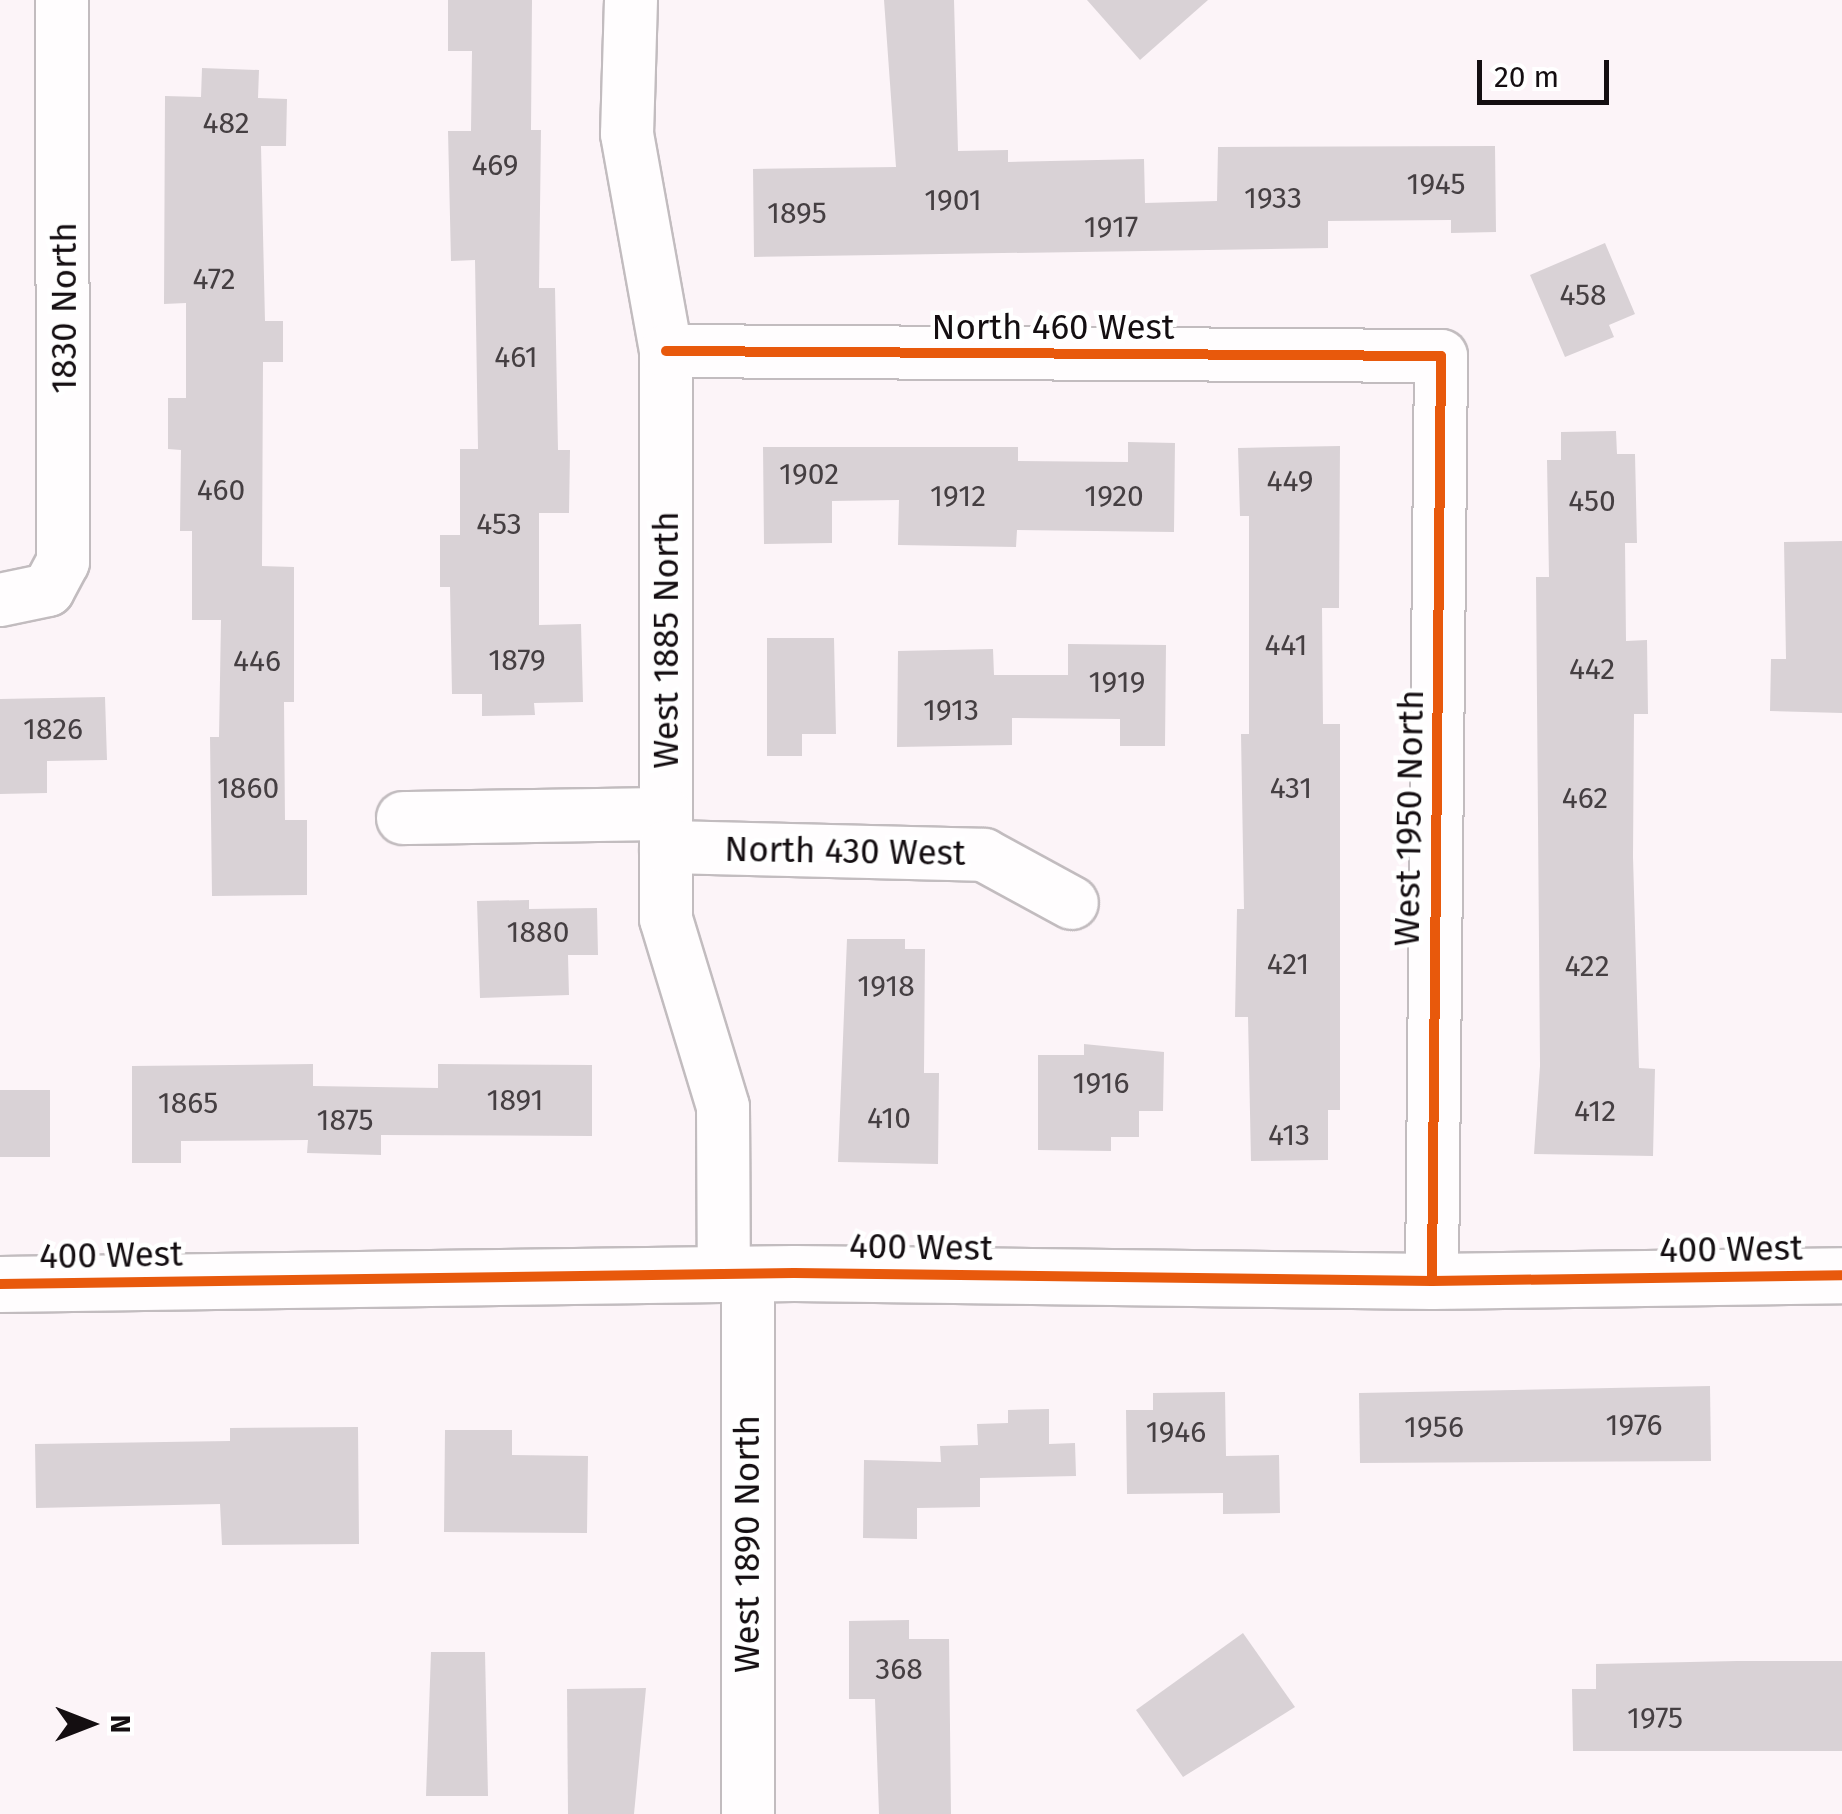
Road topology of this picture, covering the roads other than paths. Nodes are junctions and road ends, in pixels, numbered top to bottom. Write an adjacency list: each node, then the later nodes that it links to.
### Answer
1 (62, 0): 5 (street, 1830 North)
2 (631, 0): 3 (street, West 1885 North)
3 (666, 352): 4 (street, North 460 West); 7 (street, West 1885 North)
4 (1441, 356): 11 (street, West 1950 North)
5 (14, 600)
6 (403, 818): 7 (street, North 430 West)
7 (666, 831): 8 (street, North 430 West); 9 (street, West 1885 North)
8 (1072, 903)
9 (736, 1275): 11 (street, 400 West); 12 (street, 400 West); 13 (street, West 1890 North)
10 (1842, 1275): 11 (street, 400 West)
11 (1432, 1281)
12 (0, 1284)
13 (748, 1814)

